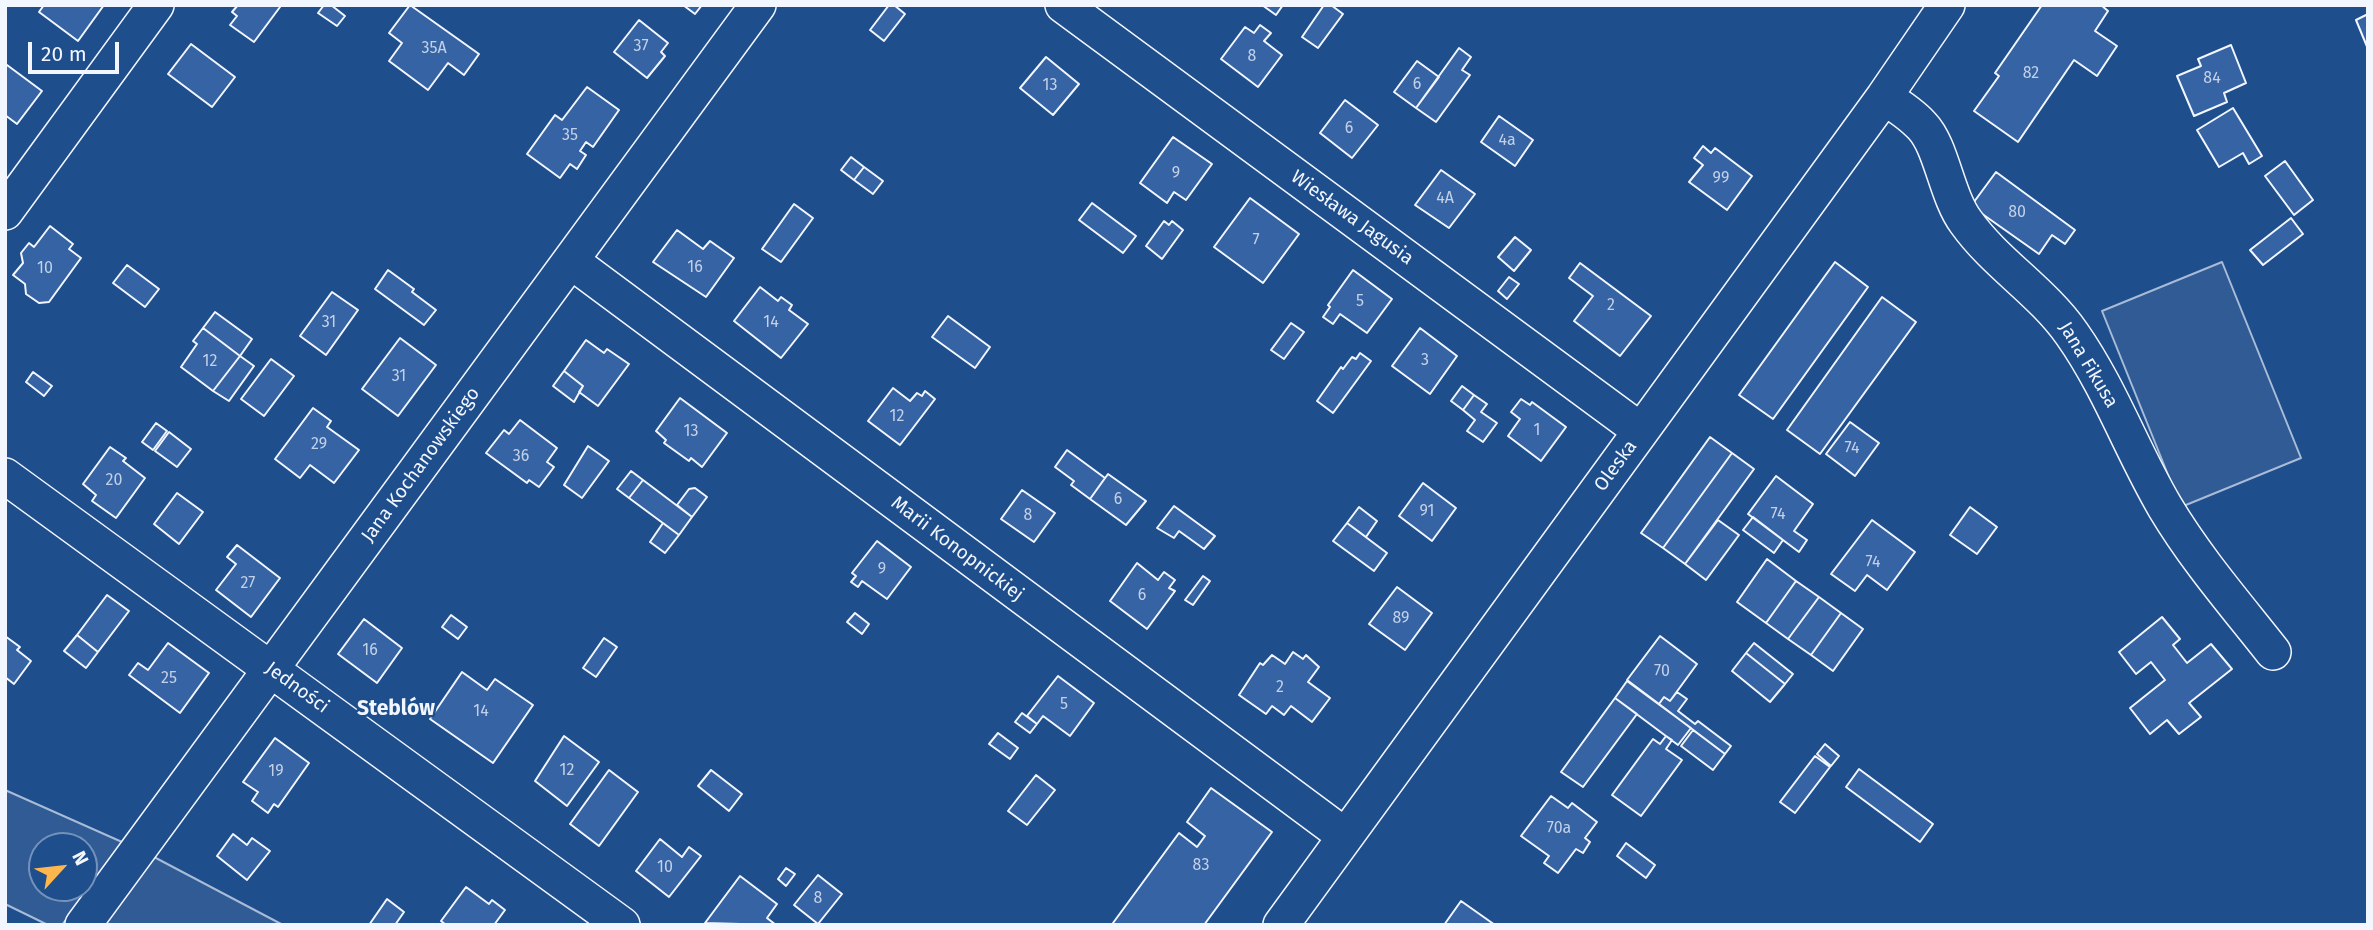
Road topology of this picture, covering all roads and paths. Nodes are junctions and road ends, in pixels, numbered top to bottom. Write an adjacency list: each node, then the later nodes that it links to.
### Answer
1 (156, 5): 6 (street)
2 (758, 5): 7 (street, Jana Kochanowskiego)
3 (1063, 5): 8 (street, Wiesława Jagusia)
4 (1947, 5): 5 (street, Oleska)
5 (1884, 97): 8 (street, Oleska); 10 (street, Jana Fikusa)
6 (5, 212)
7 (570, 261): 11 (street, Jana Kochanowskiego); 12 (street, Marii Konopnickiej)
8 (1641, 431): 12 (street, Oleska)
9 (5, 476): 11 (street, Jedności)
10 (2273, 652)
11 (271, 669): 13 (street, Jana Kochanowskiego); 14 (street, Jedności)
12 (1345, 836): 15 (street, Oleska)
13 (83, 925)
14 (622, 925)
15 (1281, 925)

